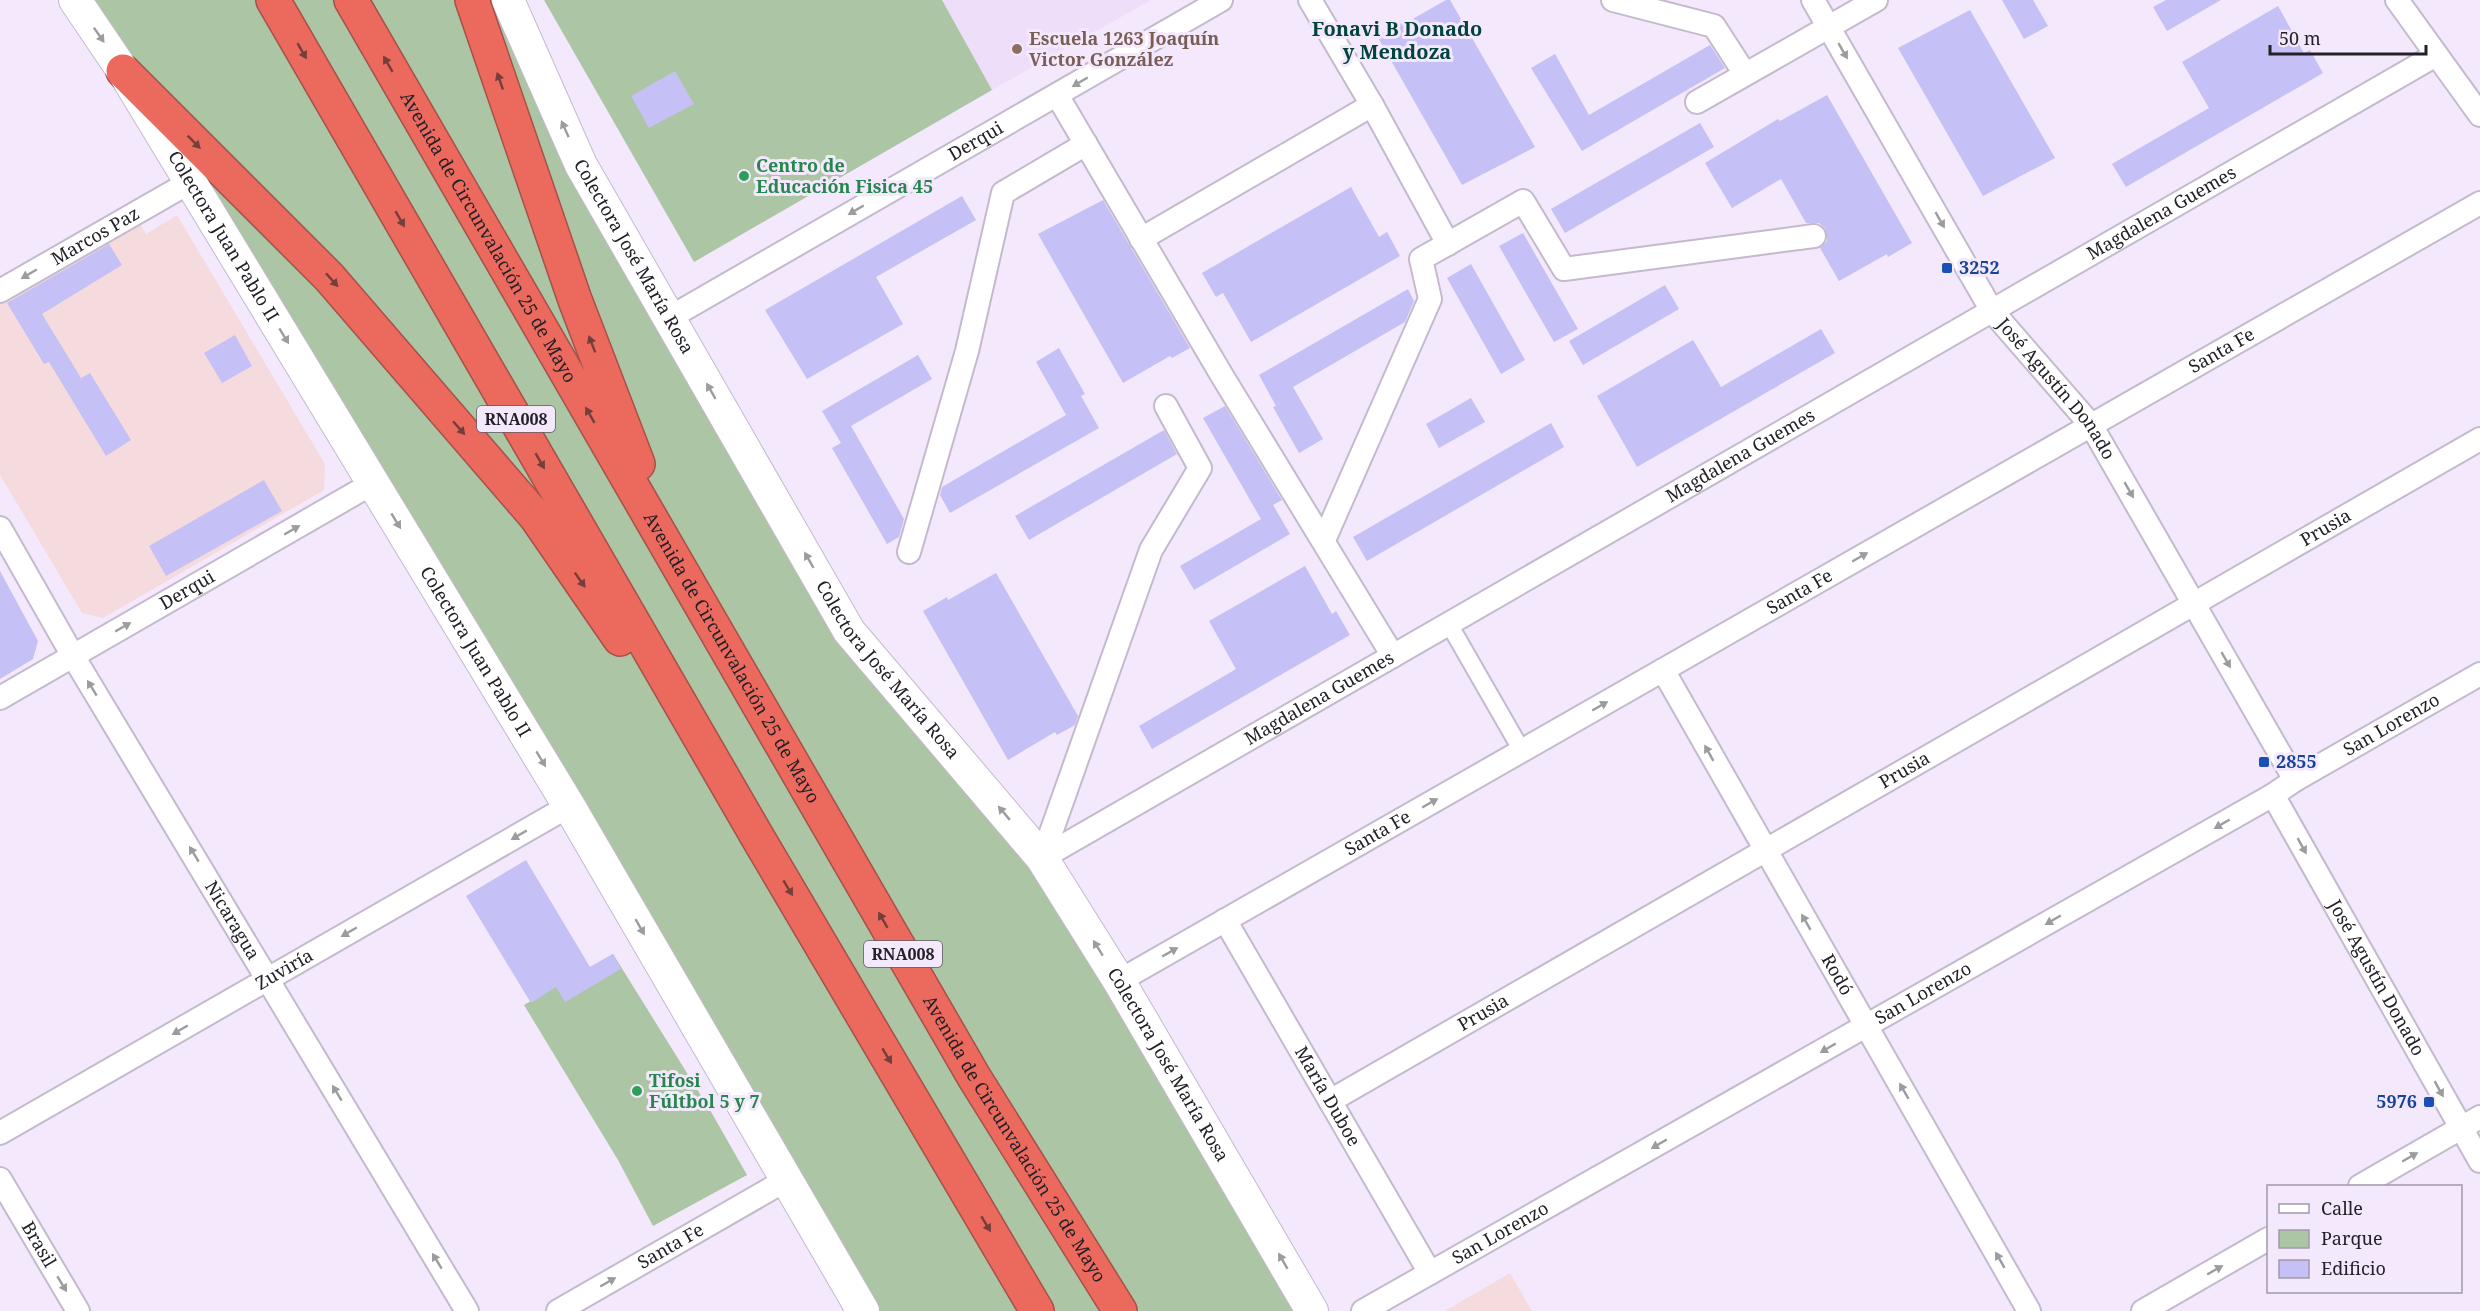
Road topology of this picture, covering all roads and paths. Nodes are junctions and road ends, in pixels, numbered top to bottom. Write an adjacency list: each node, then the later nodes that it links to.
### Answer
1 (75, 0): 14 (main road, Colectora Juan Pablo II, one-way to 14)
2 (273, 0): 48 (highway, RNA008, one-way to 48)
3 (351, 0): 36 (highway, Avenida de Circunvalación 25 de Mayo / RNA008, one-way to 3)
4 (472, 0): 36 (highway, one-way to 4)
5 (508, 0): 28 (main road, Colectora José María Rosa, one-way to 5)
6 (1221, 0): 16 (street, Derqui, one-way to 16)
7 (1310, 0): 18 (street)
8 (1613, 0): 15 (street)
9 (1813, 0): 12 (street, José Agustín Donado)
10 (1876, 0): 12 (street)
11 (2397, 0): 13 (street)
12 (1829, 26): 15 (street); 27 (street, José Agustín Donado, one-way to 27)
13 (2436, 55): 19 (street); 27 (street, Magdalena Guemes)
14 (123, 71): 21 (main road, Colectora Juan Pablo II); 48 (highway, one-way to 48)
15 (1745, 74): 17 (street)
16 (1057, 95): 20 (street); 28 (street, Derqui, one-way to 28)
17 (1697, 102)
18 (1372, 105): 24 (street); 25 (street)
19 (2480, 115)
20 (1086, 144): 24 (street); 35 (street)
21 (190, 182): 26 (street, Marcos Paz, one-way to 26); 32 (main road, Colectora Juan Pablo II, one-way to 32)
22 (2480, 203): 30 (street, Santa Fe)
23 (1814, 236): 25 (street)
24 (1141, 239): 34 (street)
25 (1448, 244): 34 (street)
26 (0, 291)
27 (1992, 311): 30 (street, José Agustín Donado); 38 (street, Magdalena Guemes)
28 (669, 318): 50 (main road, Colectora José María Rosa, one-way to 28)
29 (1166, 406): 50 (street)
30 (2091, 425): 37 (street, José Agustín Donado, one-way to 37); 41 (street, Santa Fe, one-way to 30)
31 (2480, 439): 37 (street, Prusia)
32 (374, 483): 39 (street, Derqui, one-way to 32); 47 (main road, Colectora Juan Pablo II, one-way to 47)
33 (0, 528): 39 (street, Nicaragua)
34 (1324, 540): 40 (street)
35 (909, 552)
36 (693, 593): 70 (highway, Avenida de Circunvalación 25 de Mayo / RNA008, one-way to 36)
37 (2194, 604): 45 (street, José Agustín Donado, one-way to 45); 49 (street, Prusia)
38 (1449, 624): 40 (street, Magdalena Guemes); 44 (street)
39 (73, 656): 43 (street, Derqui); 52 (street, Nicaragua, one-way to 39)
40 (1393, 656): 50 (street, Magdalena Guemes)
41 (1663, 670): 44 (street, Santa Fe, one-way to 41); 49 (street, Rodó, one-way to 41)
42 (2480, 674): 45 (street, San Lorenzo)
43 (0, 698)
44 (1522, 751): 51 (street, Santa Fe, one-way to 44)
45 (2295, 780): 46 (street, San Lorenzo)
46 (2273, 795): 54 (street, San Lorenzo, one-way to 54); 56 (street, José Agustín Donado, one-way to 56)
47 (569, 806): 52 (street, Zuviría, one-way to 52); 60 (main road, Colectora Juan Pablo II, one-way to 60)
48 (758, 838): 69 (highway, RNA008, one-way to 69)
49 (1765, 851): 54 (street, Rodó, one-way to 49); 55 (street, Prusia)
50 (1042, 858): 53 (main road, Colectora José María Rosa, one-way to 50)
51 (1225, 920): 53 (street, Santa Fe, one-way to 51); 55 (street, María Duboe)
52 (269, 979): 57 (street, Zuviría, one-way to 57); 66 (street, Nicaragua, one-way to 52)
53 (1119, 981): 71 (main road, Colectora José María Rosa, one-way to 53)
54 (1866, 1026): 63 (street, San Lorenzo, one-way to 63); 73 (street, Rodó, one-way to 54)
55 (1330, 1101): 63 (street, María Duboe)
56 (2471, 1122): 58 (street, José Agustín Donado); 61 (street, one-way to 56)
57 (0, 1133)
58 (2480, 1161)
59 (0, 1179): 65 (street, Brasil, one-way to 65)
60 (786, 1180): 67 (street, Santa Fe, one-way to 60); 68 (main road, Colectora Juan Pablo II)
61 (2362, 1185)
62 (2267, 1240): 64 (street, one-way to 62)
63 (1430, 1273): 72 (street, San Lorenzo)
64 (2168, 1305): 74 (street)
65 (78, 1311)
66 (467, 1311)
67 (558, 1311)
68 (863, 1311)
69 (1037, 1311)
70 (1120, 1311)
71 (1312, 1311)
72 (1363, 1311)
73 (2029, 1311)
74 (2143, 1311)

